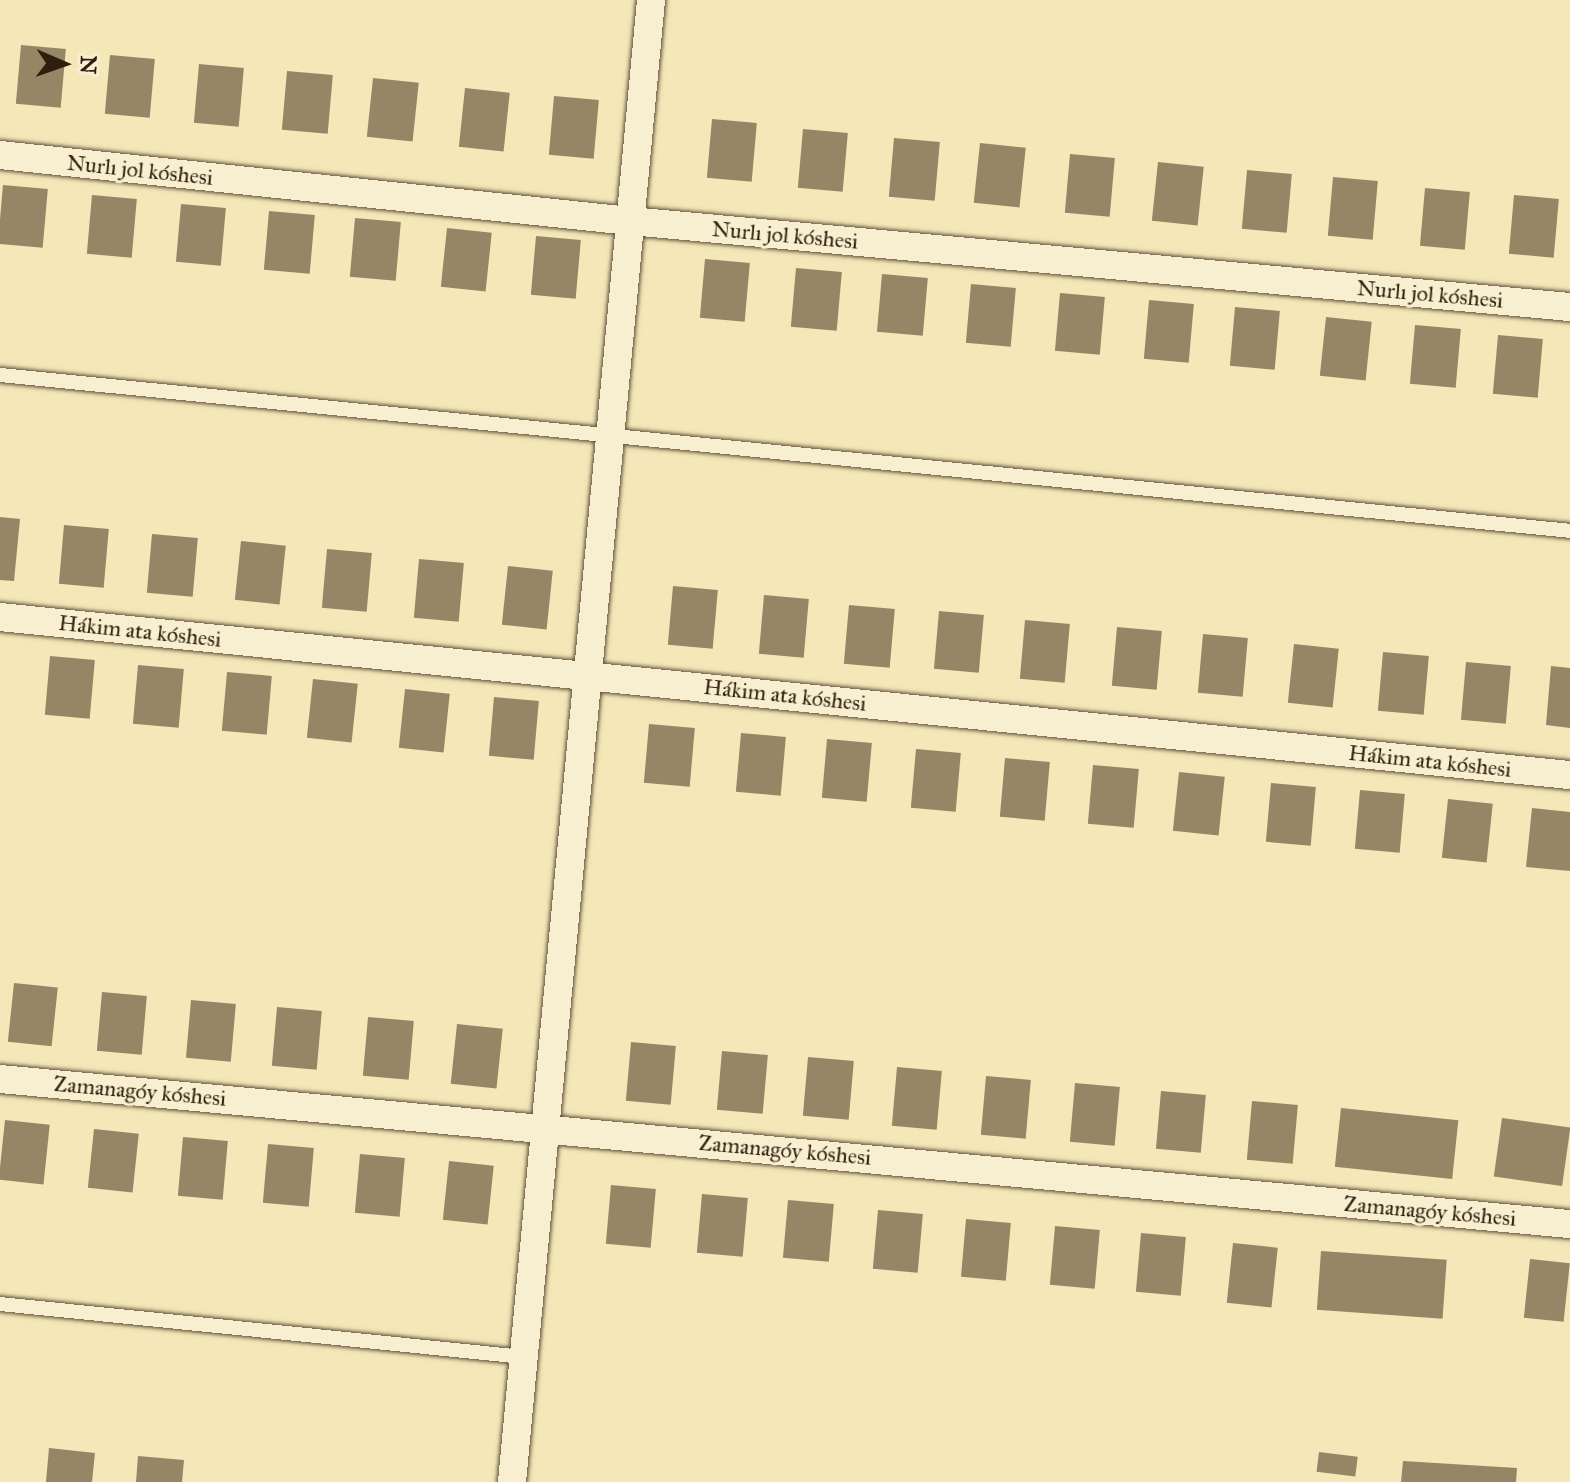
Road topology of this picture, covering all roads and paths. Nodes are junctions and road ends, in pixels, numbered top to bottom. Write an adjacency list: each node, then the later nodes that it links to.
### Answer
1 (651, 0): 3 (street)
2 (0, 155): 3 (street, Nurlı jol kóshesi)
3 (630, 221): 4 (street, Nurlı jol kóshesi); 6 (street)
4 (1570, 307)
5 (0, 375): 6 (lane)
6 (610, 436): 7 (lane); 9 (street)
7 (1570, 531)
8 (0, 617): 9 (street, Hákim ata kóshesi)
9 (588, 676): 10 (street, Hákim ata kóshesi); 12 (street)
10 (1570, 775)
11 (0, 1079): 12 (street, Zamanagóy kóshesi)
12 (545, 1128): 13 (street, Zamanagóy kóshesi); 15 (street)
13 (1570, 1224)
14 (0, 1304): 15 (lane)
15 (524, 1357): 16 (street)
16 (512, 1482)

